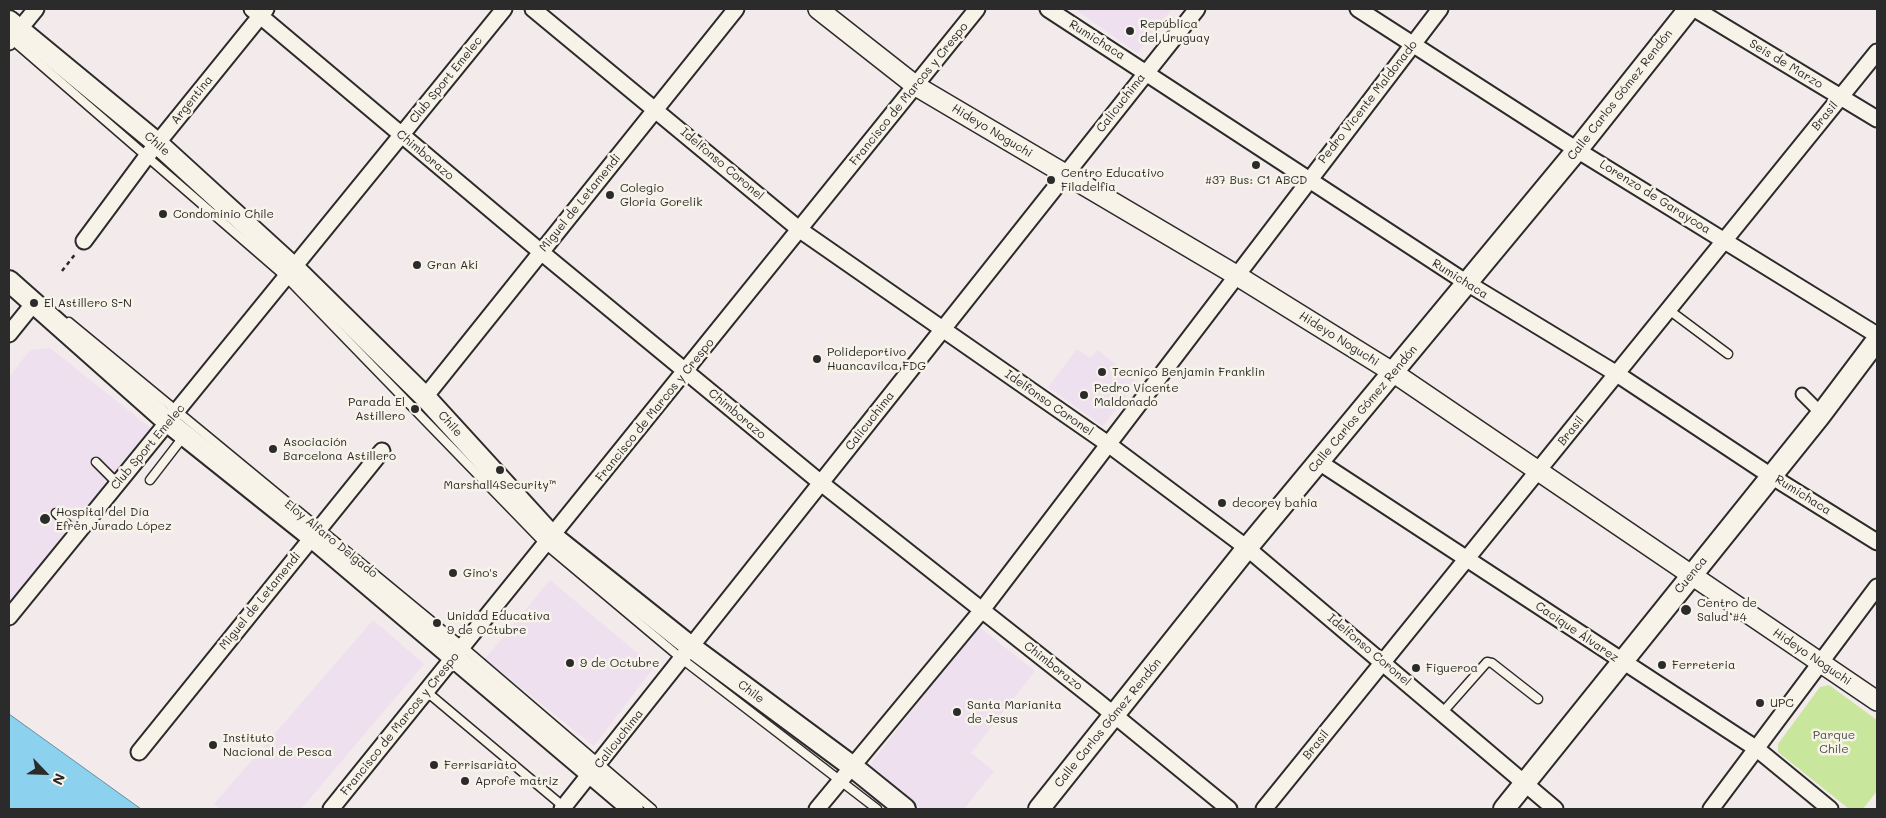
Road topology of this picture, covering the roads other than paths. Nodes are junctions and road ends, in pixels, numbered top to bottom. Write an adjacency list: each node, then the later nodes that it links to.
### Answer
1 (36, 9): 14 (street)
2 (504, 9): 22 (street, Club Sport Emelec)
3 (533, 9): 20 (street, Idelfonso Coronel)
4 (736, 9): 20 (street, Miguel de Letamendi)
5 (818, 9): 18 (street, Hideyo Noguchi)
6 (977, 9): 18 (street, Francisco de Marcos y Crespo)
7 (1048, 9): 17 (street, Rumichaca)
8 (1196, 9): 17 (street, Calicuchima)
9 (1358, 9): 15 (street, Lorenzo de Garaycoa)
10 (1440, 9): 15 (street, Pedro Vicente Maldonado)
11 (1688, 9): 24 (main road, Calle Carlos Gómez Rendón)
12 (1695, 9): 19 (street, Seis de Marzo)
13 (259, 11): 22 (street, Chimborazo); 23 (street, Argentina)
14 (11, 34): 23 (main road, Chile)
15 (1413, 45): 24 (street, Lorenzo de Garaycoa); 26 (street, Pedro Vicente Maldonado)
16 (1877, 52): 19 (street, Brasil)
17 (1147, 72): 25 (street, Calicuchima); 26 (street, Rumichaca)
18 (916, 86): 25 (street, Hideyo Noguchi); 27 (street, Francisco de Marcos y Crespo)
19 (1840, 97): 21 (street, Seis de Marzo); 28 (street, Brasil)
20 (655, 109): 27 (street, Idelfonso Coronel); 30 (street, Miguel de Letamendi)
21 (1877, 119)
22 (402, 135): 30 (street, Chimborazo); 32 (street, Club Sport Emelec)
23 (152, 149): 29 (street, Argentina); 32 (main road, Chile)
24 (1577, 150): 28 (street, Lorenzo de Garaycoa); 35 (main road, Calle Carlos Gómez Rendón)
25 (1065, 175): 33 (street, Hideyo Noguchi); 39 (street, Calicuchima)
26 (1308, 180): 33 (street, Pedro Vicente Maldonado); 35 (street, Rumichaca)
27 (800, 230): 39 (street, Idelfonso Coronel); 44 (street, Francisco de Marcos y Crespo)
28 (1724, 240): 37 (street, Brasil); 41 (street, Lorenzo de Garaycoa)
29 (84, 242)
30 (541, 252): 44 (street, Chimborazo); 48 (street, Miguel de Letamendi)
31 (9, 270): 36 (lane, Eloy Alfaro Delgado)
32 (290, 273): 48 (main road, Chile); 50 (street, Club Sport Emelec)
33 (1236, 275): 45 (street, Hideyo Noguchi); 52 (street, Pedro Vicente Maldonado)
34 (9, 281): 36 (main road, Eloy Alfaro Delgado)
35 (1466, 284): 45 (main road, Calle Carlos Gómez Rendón); 46 (street, Rumichaca)
36 (40, 302): 40 (street); 50 (main road, Eloy Alfaro Delgado)
37 (1669, 310): 43 (lane); 46 (street, Brasil)
38 (60, 314): 50 (lane, Eloy Alfaro Delgado)
39 (943, 328): 52 (street, Idelfonso Coronel); 60 (street, Calicuchima)
40 (9, 334)
41 (1877, 335)
42 (1877, 340): 49 (main road, Cuenca)
43 (1728, 354)
44 (686, 371): 60 (street, Chimborazo); 64 (street, Francisco de Marcos y Crespo)
45 (1394, 373): 55 (main road, Calle Carlos Gómez Rendón); 56 (street, Hideyo Noguchi)
46 (1616, 374): 56 (street, Brasil); 57 (street, Rumichaca)
47 (1802, 394): 49 (street)
48 (416, 407): 64 (main road, Chile)
49 (1822, 414): 57 (main road, Cuenca)
50 (173, 417): 51 (main road, Eloy Alfaro Delgado); 59 (street, Club Sport Emelec); 63 (lane, Eloy Alfaro Delgado)
51 (185, 435): 58 (lane); 63 (main road, Eloy Alfaro Delgado)
52 (1108, 444): 66 (street, Idelfonso Coronel); 70 (street, Pedro Vicente Maldonado)
53 (382, 451): 63 (street, Miguel de Letamendi)
54 (96, 462): 59 (lane)
55 (1319, 462): 66 (main road, Calle Carlos Gómez Rendón); 67 (street, Cacique Álvarez)
56 (1539, 470): 67 (street, Brasil); 68 (street, Hideyo Noguchi)
57 (1771, 476): 65 (street, Rumichaca); 68 (main road, Cuenca)
58 (150, 480)
59 (117, 483): 62 (street, Club Sport Emelec)
60 (820, 483): 70 (street, Chimborazo); 73 (street, Calicuchima)
61 (56, 514): 62 (lane)
62 (76, 533): 71 (street, Club Sport Emelec)
63 (316, 533): 72 (main road, Eloy Alfaro Delgado); 83 (street, Miguel de Letamendi)
64 (549, 540): 72 (street, Francisco de Marcos y Crespo); 73 (main road, Chile)
65 (1877, 542)
66 (1247, 548): 74 (street, Idelfonso Coronel); 81 (main road, Calle Carlos Gómez Rendón)
67 (1467, 558): 74 (street, Brasil); 75 (street, Cacique Álvarez)
68 (1692, 575): 75 (main road, Cuenca); 76 (street, Hideyo Noguchi)
69 (1877, 587): 76 (street)
70 (982, 610): 81 (street, Chimborazo); 85 (street, Pedro Vicente Maldonado)
71 (9, 617)
72 (459, 652): 77 (street, Francisco de Marcos y Crespo); 84 (main road, Eloy Alfaro Delgado)
73 (687, 653): 84 (street, Calicuchima); 85 (main road, Chile)
74 (1383, 662): 80 (street, Idelfonso Coronel); 96 (street, Brasil)
75 (1622, 662): 82 (street, Cacique Álvarez); 86 (main road, Cuenca)
76 (1821, 663): 79 (street, Hideyo Noguchi); 82 (street)
77 (427, 692): 87 (lane); 88 (street, Francisco de Marcos y Crespo)
78 (1538, 699): 80 (lane)
79 (1877, 701)
80 (1442, 713): 86 (street, Idelfonso Coronel)
81 (1114, 715): 94 (main road, Calle Carlos Gómez Rendón); 95 (street, Chimborazo)
82 (1757, 749): 99 (street); 100 (street, Cacique Álvarez)
83 (139, 752)
84 (595, 769): 87 (street, Calicuchima); 89 (main road, Eloy Alfaro Delgado); 90 (lane, Eloy Alfaro Delgado)
85 (847, 774): 91 (street, Pedro Vicente Maldonado); 92 (lane, Chile); 93 (main road, Chile)
86 (1524, 784): 97 (main road, Cuenca); 98 (street, Idelfonso Coronel)
87 (563, 808)
88 (331, 809)
89 (633, 809)
90 (652, 809)
91 (817, 809)
92 (878, 809)
93 (904, 809)
94 (1038, 809)
95 (1229, 809)
96 (1264, 809)
97 (1504, 809)
98 (1555, 809)
99 (1711, 809)
100 (1830, 809)

